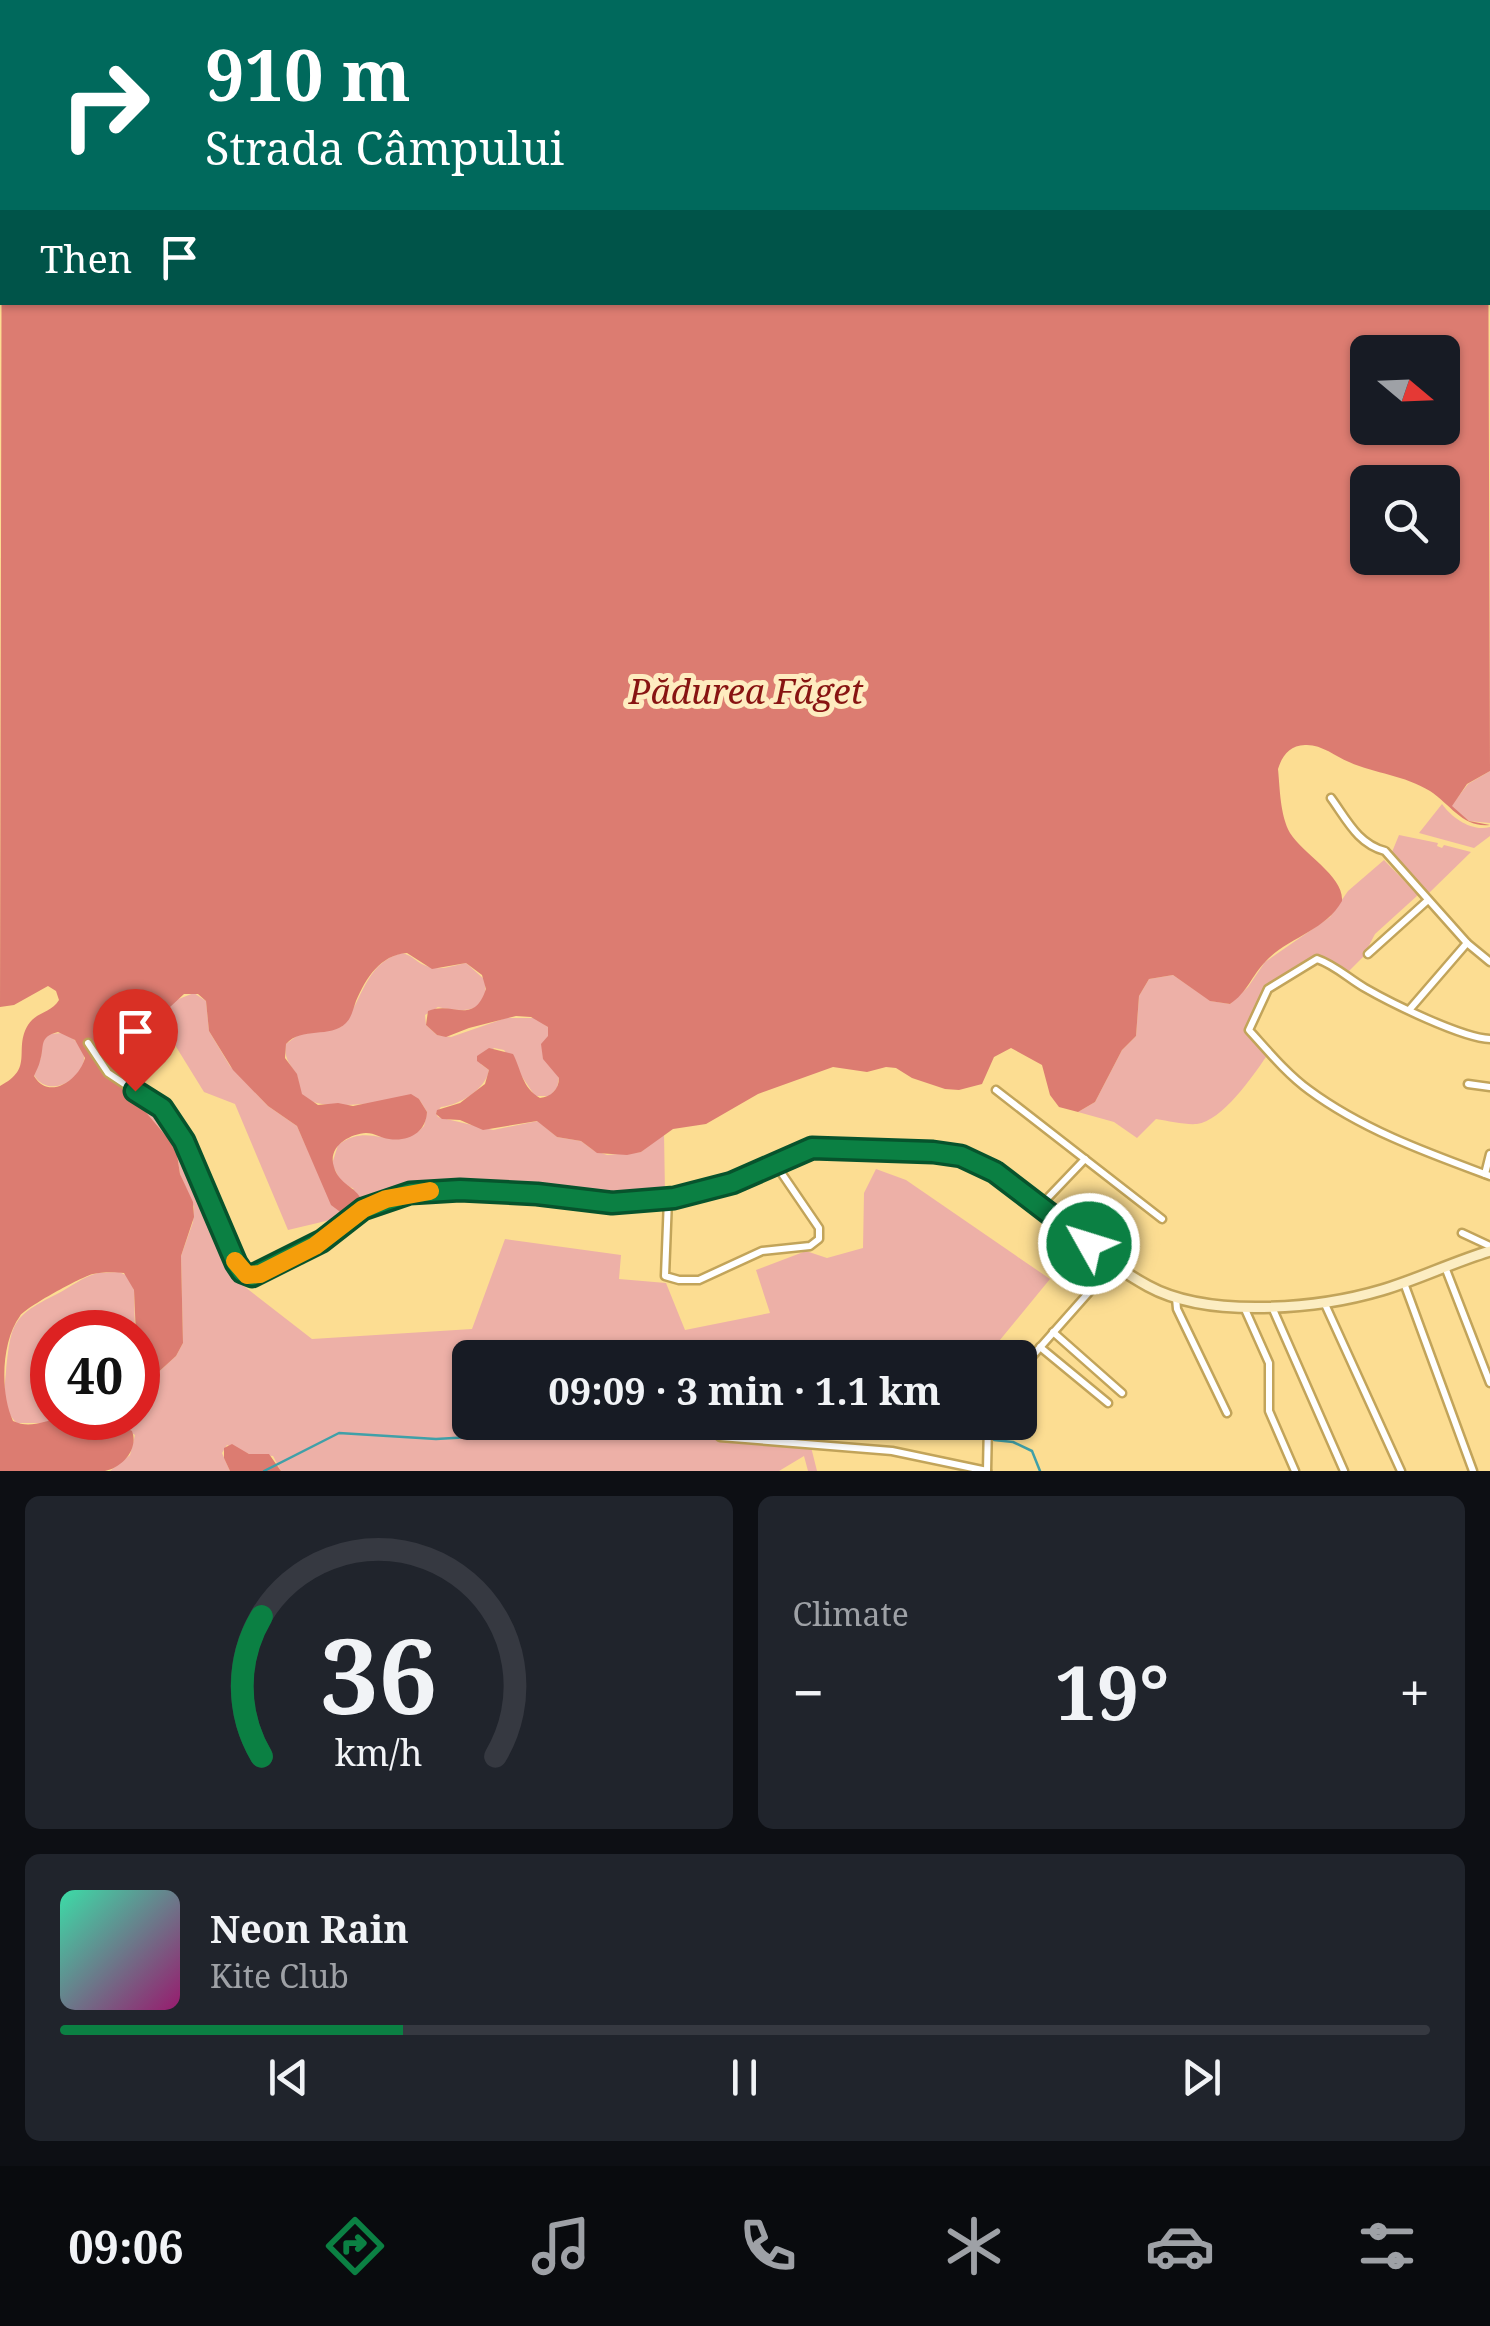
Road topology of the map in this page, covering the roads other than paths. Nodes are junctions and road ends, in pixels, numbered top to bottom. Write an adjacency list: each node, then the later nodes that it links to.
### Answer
1 (1332, 798): 2 (street)
2 (1428, 900): 3 (street); 4 (street)
3 (1466, 943): 5 (street); 6 (street)
4 (1368, 954)
5 (1490, 962)
6 (1410, 1010): 7 (street); 15 (street)
7 (1490, 1038)
8 (88, 1042): 16 (street)
9 (1468, 1084): 10 (street)
10 (1490, 1087)
11 (996, 1090): 13 (street)
12 (1490, 1154): 15 (street)
13 (1084, 1159): 17 (street); 18 (street)
14 (776, 1166): 16 (street); 16 (street); 17 (street)
15 (1488, 1175)
16 (668, 1199)
17 (1041, 1205): 21 (street)
18 (1162, 1218)
19 (1462, 1234): 20 (street)
20 (1490, 1249): 22 (street)
21 (1114, 1264): 24 (street); 28 (street)
22 (1445, 1266): 23 (street); 31 (street)
23 (1404, 1283): 25 (street); 41 (street)
24 (1176, 1298): 26 (street); 34 (street)
25 (1324, 1301): 27 (street); 40 (street)
26 (1243, 1306): 27 (street); 38 (street)
27 (1272, 1306): 39 (street)
28 (1053, 1332): 29 (street); 32 (street)
29 (1040, 1347): 30 (street); 33 (street)
30 (1037, 1350)
31 (1490, 1383)
32 (1122, 1393)
33 (1108, 1403)
34 (1227, 1412)
35 (758, 1440): 37 (street)
36 (988, 1440): 37 (street)
37 (987, 1471)
38 (1295, 1471)
39 (1344, 1471)
40 (1401, 1471)
41 (1473, 1471)

